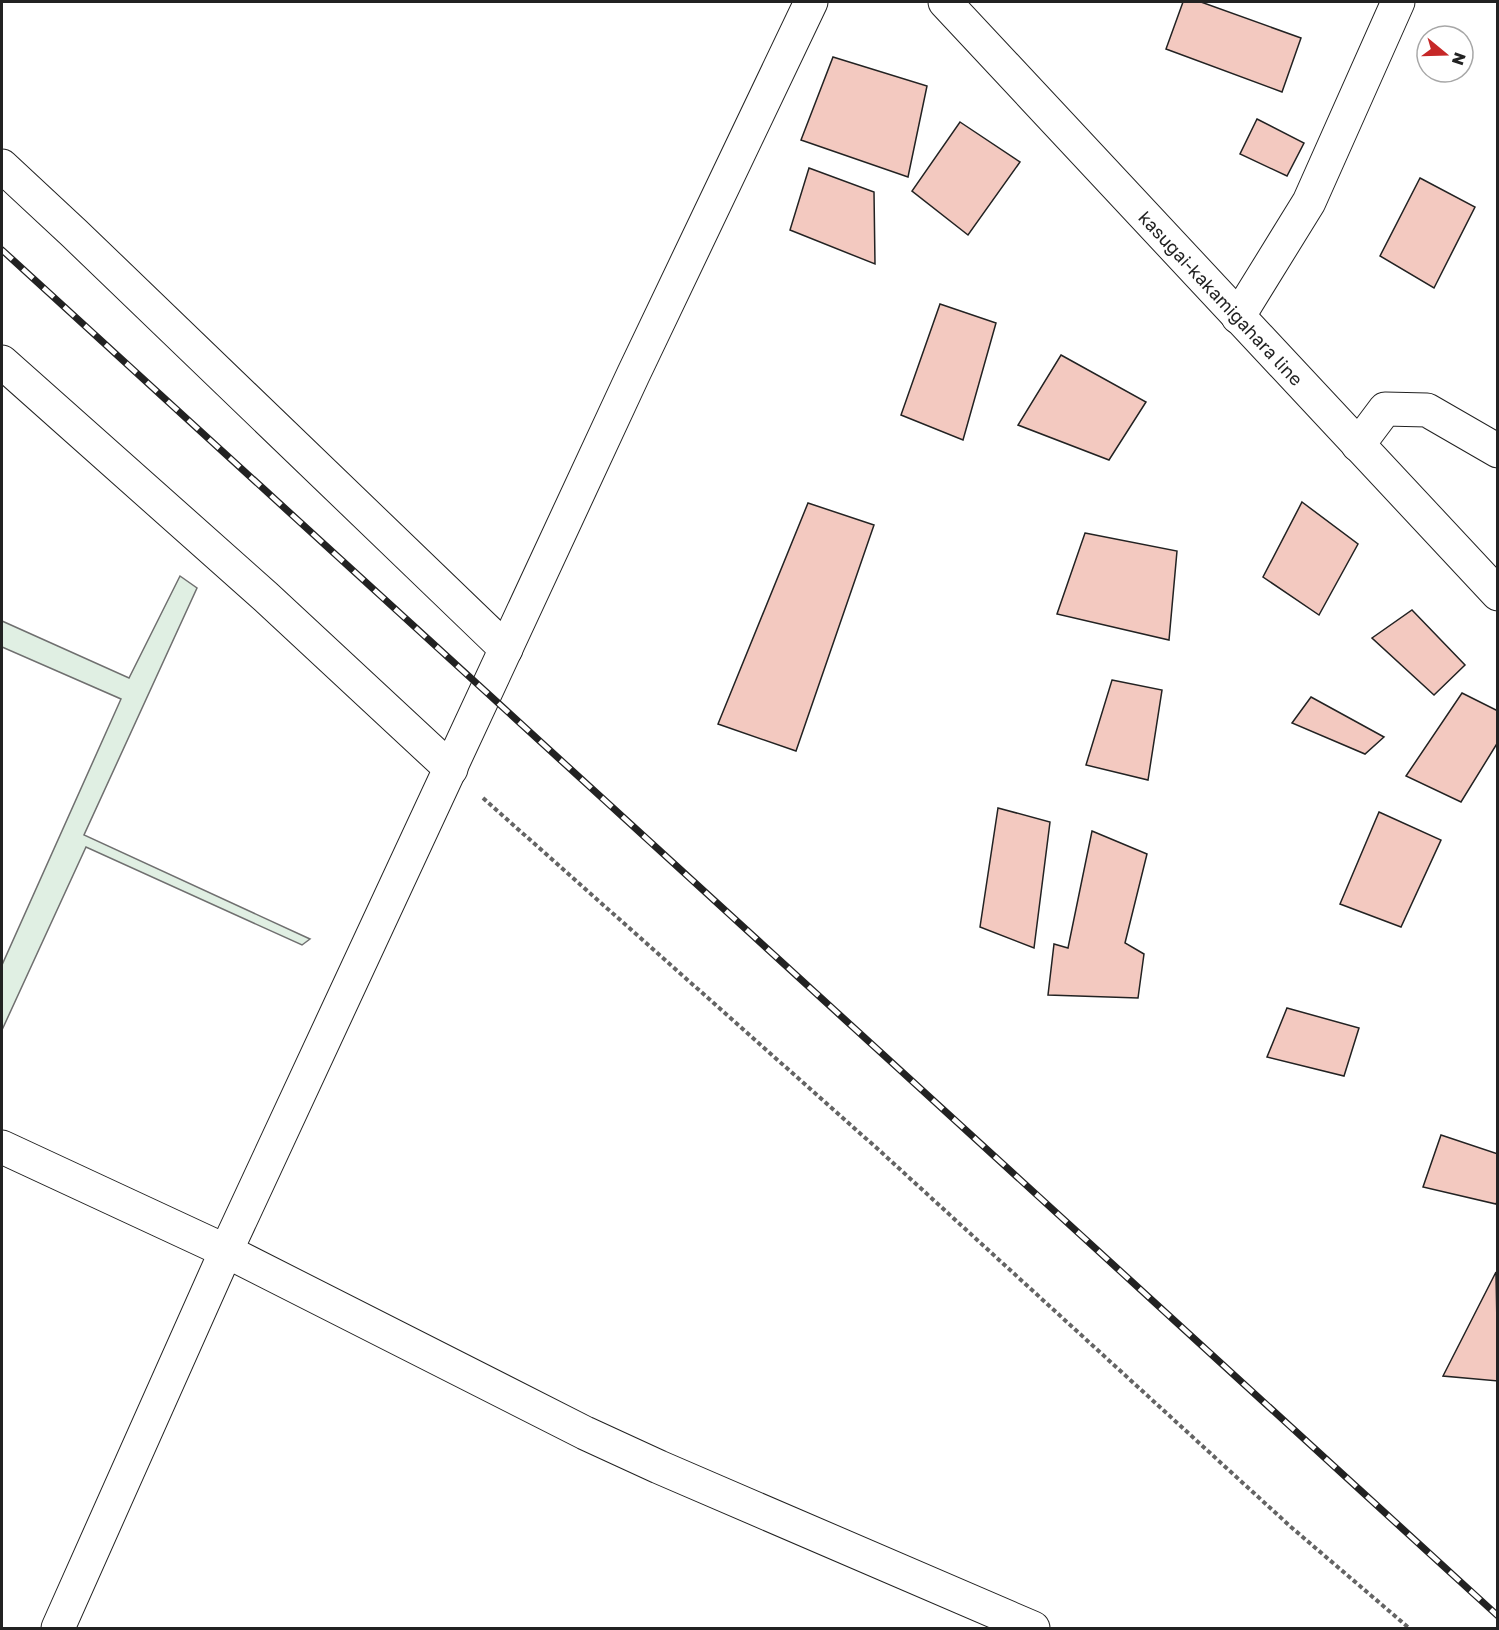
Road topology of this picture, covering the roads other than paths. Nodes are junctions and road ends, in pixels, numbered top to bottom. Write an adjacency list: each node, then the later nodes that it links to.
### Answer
1 (811, 2): 10 (street)
2 (945, 2): 5 (street, kasugai-kakamigahara line)
3 (1398, 2): 5 (street)
4 (2, 166): 10 (street)
5 (1238, 317): 7 (street, kasugai-kakamigahara line)
6 (2, 362): 11 (street)
7 (1358, 446): 8 (street); 9 (street, kasugai-kakamigahara line)
8 (1497, 451)
9 (1497, 594)
10 (506, 649): 11 (street)
11 (451, 769): 13 (street)
12 (2, 1147): 13 (street)
13 (226, 1251): 14 (street); 15 (street)
14 (58, 1629)
15 (1033, 1629)

